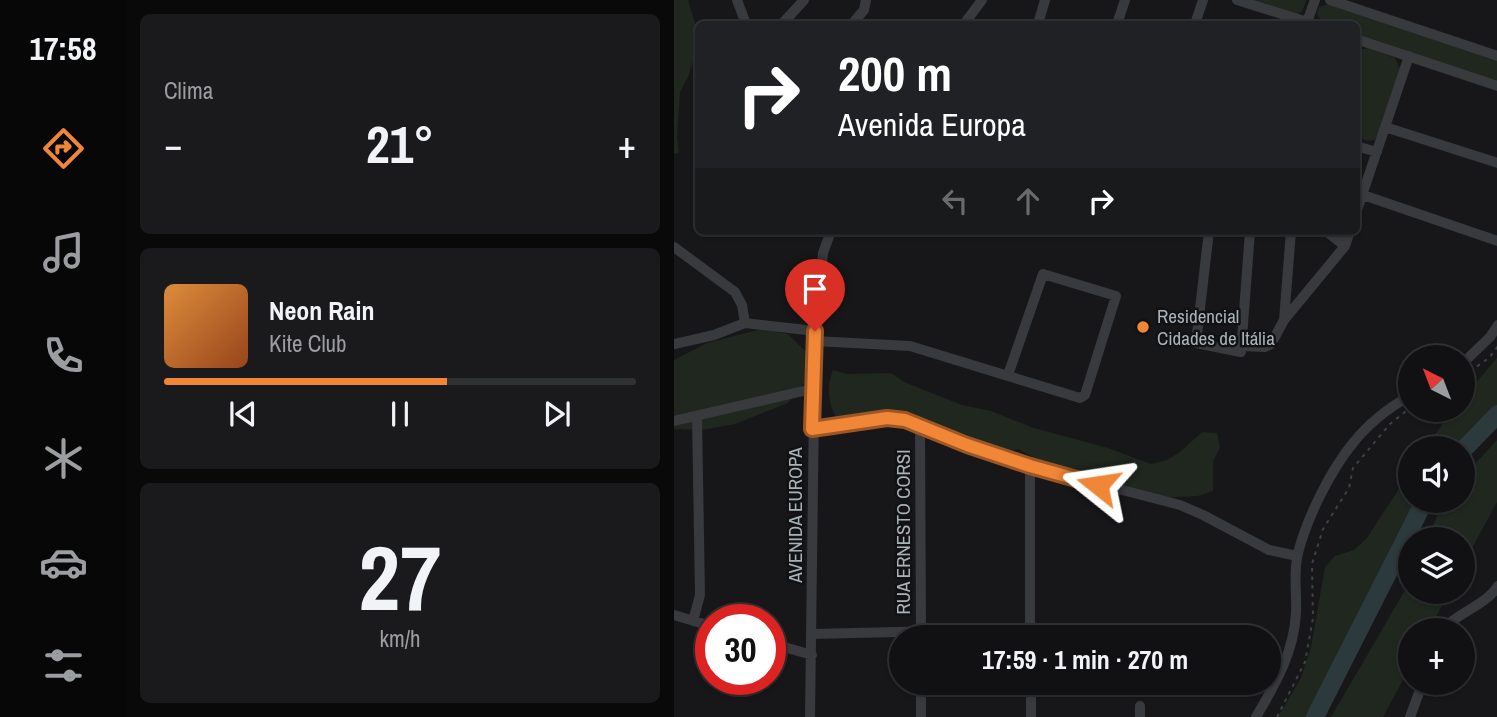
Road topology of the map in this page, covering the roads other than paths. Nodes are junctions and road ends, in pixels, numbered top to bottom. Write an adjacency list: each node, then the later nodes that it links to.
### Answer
1 (737, 0): 12 (street)
2 (804, 0): 13 (street)
3 (866, 0): 14 (street)
4 (982, 0): 15 (street)
5 (1045, 0): 16 (street)
6 (1125, 0): 17 (street)
7 (1202, 0): 18 (street)
8 (1238, 0): 11 (street)
9 (1315, 0): 21 (street)
10 (1330, 0): 23 (street)
11 (1279, 13): 19 (street); 20 (street)
12 (745, 21)
13 (785, 21)
14 (855, 21)
15 (966, 21)
16 (1039, 21)
17 (1118, 21)
18 (1195, 21)
19 (1276, 21)
20 (1304, 21)
21 (1310, 21)
22 (1360, 40): 24 (street)
23 (1497, 56)
24 (1409, 57): 25 (street); 26 (street)
25 (1497, 86)
26 (1385, 127): 28 (street); 29 (street)
27 (1360, 147): 28 (street)
28 (1377, 152): 30 (street)
29 (1497, 163)
30 (1360, 192): 37 (street)
31 (830, 235): 43 (street, AVENIDA EUROPA)
32 (1209, 235): 45 (street)
33 (1250, 235): 45 (street)
34 (1291, 235): 40 (street)
35 (1331, 235): 38 (street)
36 (1349, 235): 38 (street)
37 (1497, 241)
38 (1345, 246): 40 (street)
39 (674, 247): 41 (street)
40 (1284, 320): 45 (street)
41 (745, 323): 43 (street); 44 (street)
42 (1497, 325): 46 (street)
43 (815, 336): 47 (street); 48 (street, AVENIDA EUROPA)
44 (674, 344)
45 (1242, 346)
46 (1476, 350)
47 (1008, 375): 47 (street)
48 (812, 389): 50 (street); 53 (street, AVENIDA EUROPA)
49 (1398, 404): 55 (street)
50 (697, 417): 51 (street); 59 (street)
51 (674, 421)
52 (920, 426): 53 (street); 54 (street); 60 (street, RUA ERNESTO CORSI)
53 (812, 429): 62 (street, AVENIDA EUROPA)
54 (1030, 466): 55 (street); 61 (street)
55 (1297, 556): 72 (street)
56 (1495, 592): 58 (street)
57 (674, 615): 59 (street)
58 (1454, 618)
59 (693, 621)
60 (921, 625)
61 (1030, 625)
62 (811, 634): 63 (street); 65 (street, AVENIDA EUROPA)
63 (889, 634)
64 (786, 648): 65 (street)
65 (812, 655): 69 (street, AVENIDA EUROPA)
66 (921, 695): 70 (street)
67 (1031, 695): 71 (street)
68 (1418, 695): 73 (street)
69 (810, 717)
70 (921, 717)
71 (1031, 717)
72 (1256, 717)
73 (1410, 717)

